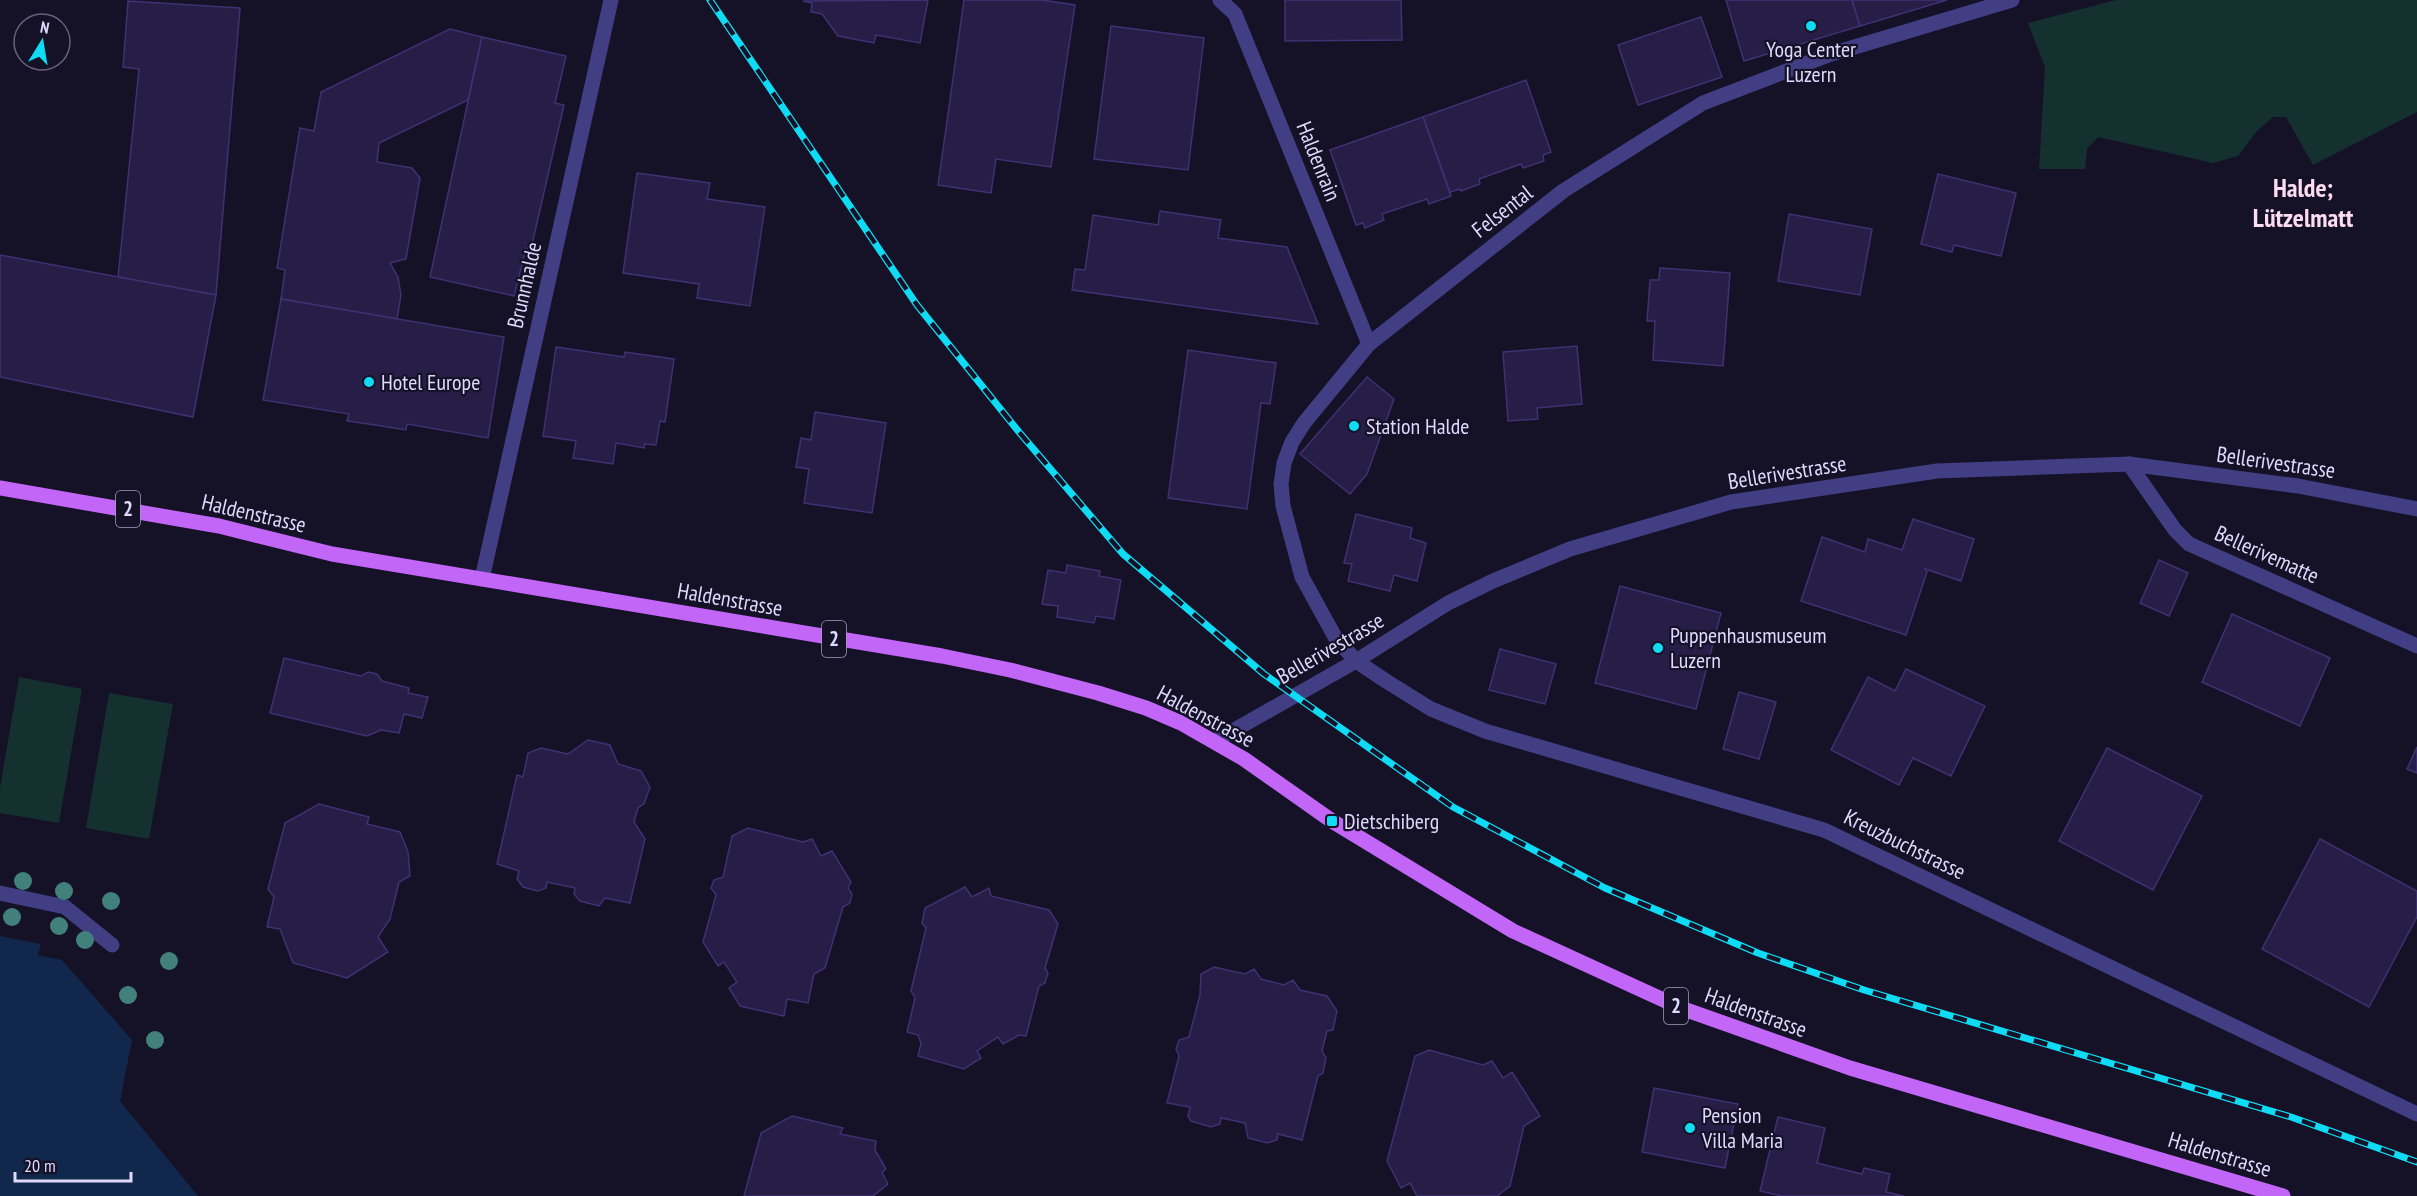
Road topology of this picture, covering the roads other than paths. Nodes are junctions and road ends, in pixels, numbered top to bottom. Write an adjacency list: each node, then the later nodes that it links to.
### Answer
1 (611, 0): 8 (street, Brunnhalde)
2 (1220, 0): 4 (street, Haldenrain)
3 (2012, 0): 4 (street, Felsental)
4 (1369, 344): 10 (street, Felsental)
5 (2129, 465): 7 (street, Bellerivestrasse); 9 (street, Bellerivematte); 10 (street, Bellerivestrasse)
6 (0, 488): 8 (main road, Haldenstrasse / 2)
7 (2417, 508)
8 (482, 579): 11 (main road, Haldenstrasse / 2)
9 (2417, 646)
10 (1356, 661): 11 (street, Bellerivestrasse); 14 (street, Kreuzbuchstrasse)
11 (1215, 741): 15 (main road, Haldenstrasse / 2)
12 (0, 893): 13 (street)
13 (112, 945)
14 (2417, 1114)
15 (2283, 1196)

